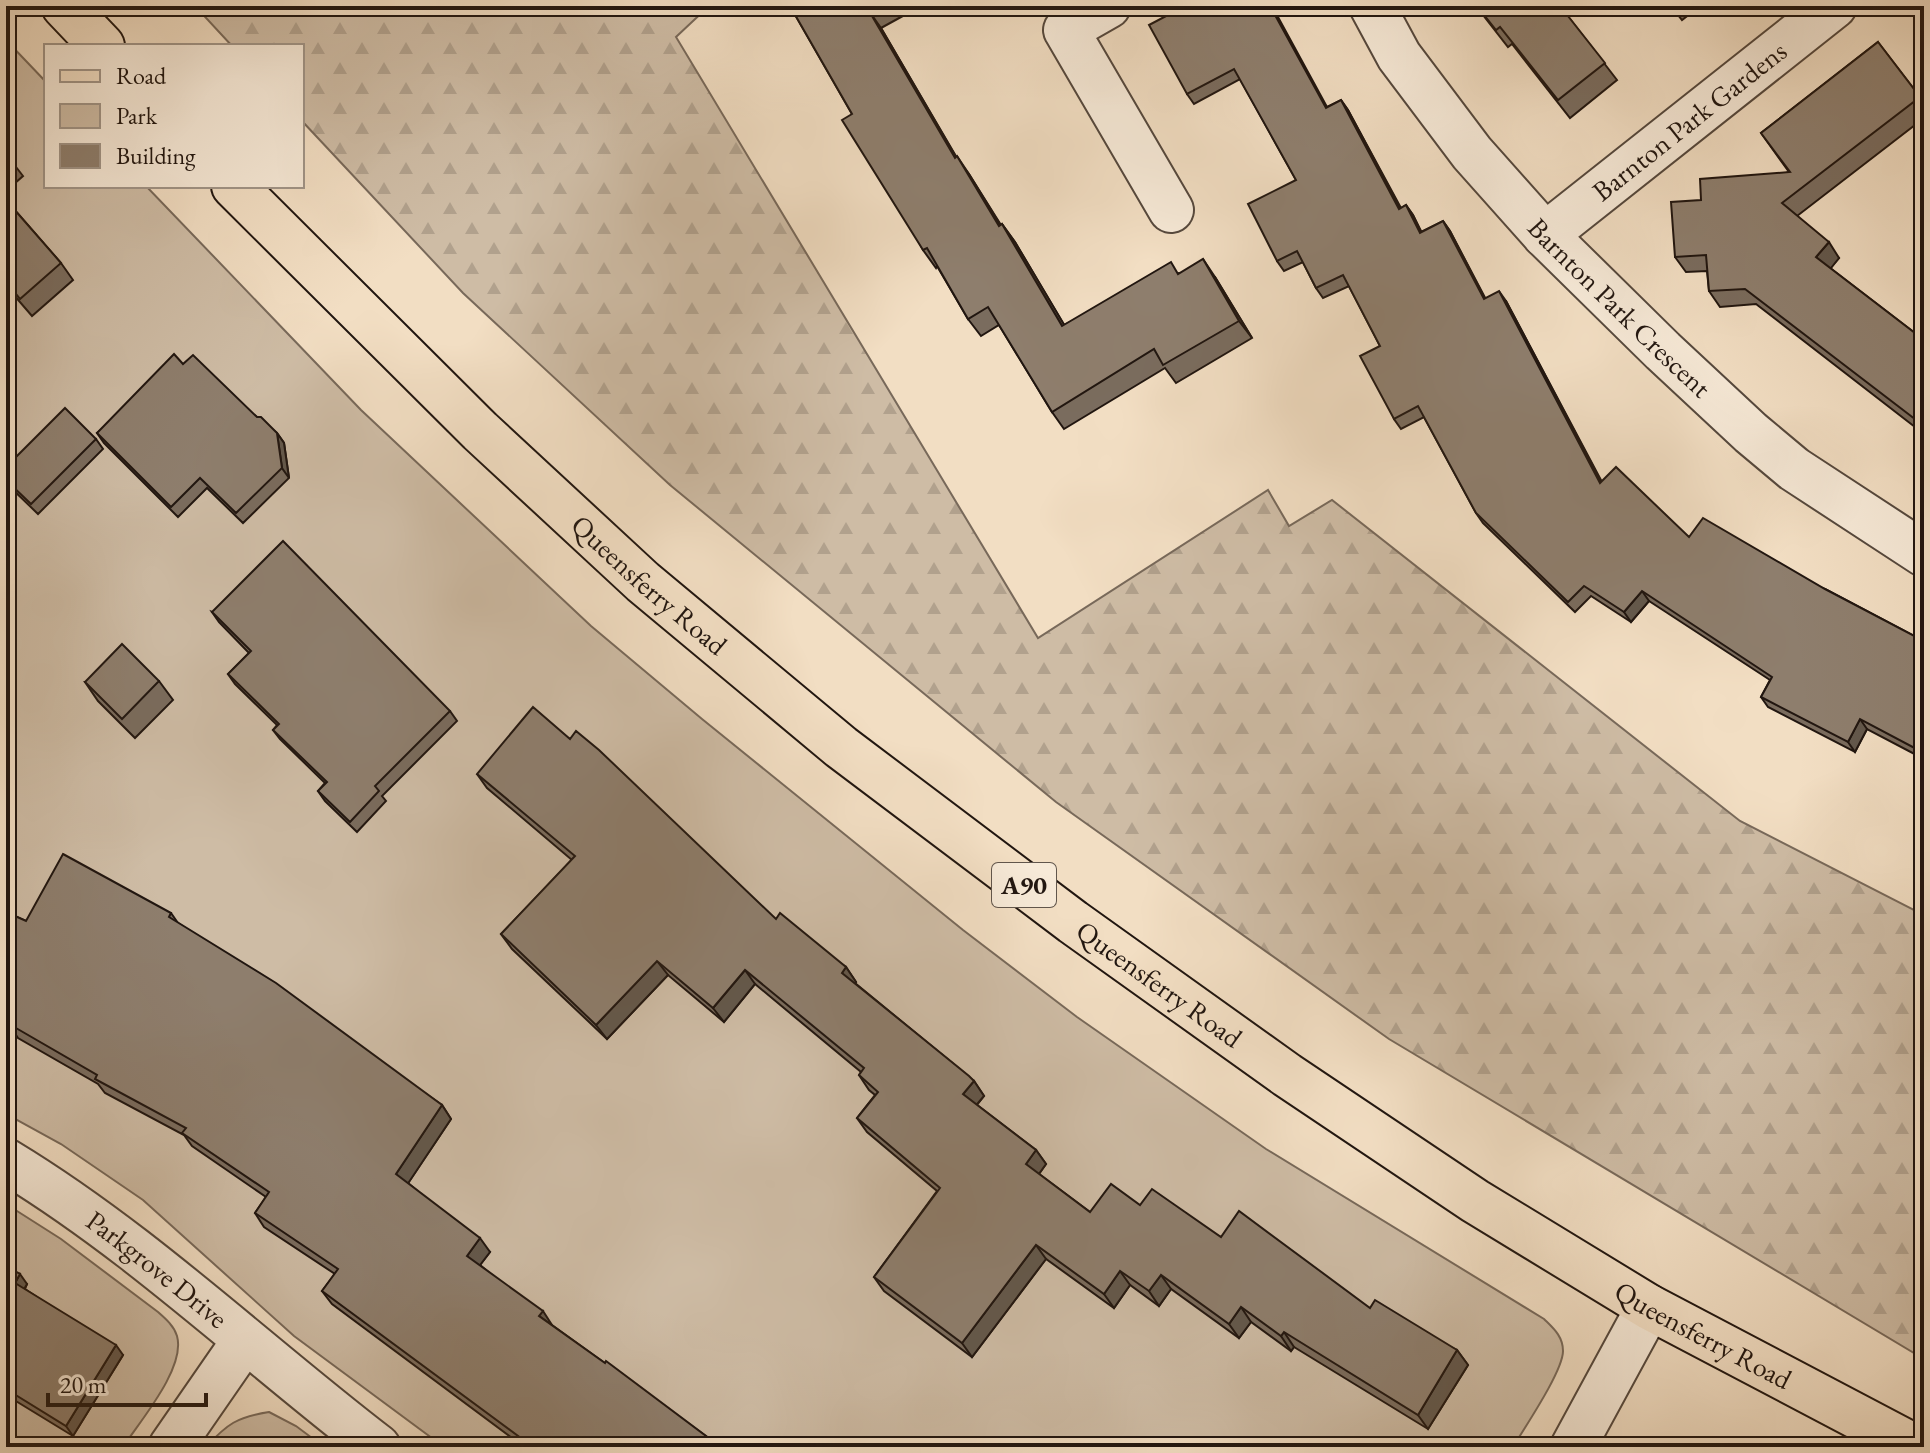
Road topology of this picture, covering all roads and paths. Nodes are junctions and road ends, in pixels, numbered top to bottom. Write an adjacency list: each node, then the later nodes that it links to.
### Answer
1 (64, 6): 6 (main road)
2 (1108, 6): 5 (street)
3 (1372, 6): 9 (street, Barnton Park Crescent)
4 (1834, 6): 9 (street, Barnton Park Gardens)
5 (1058, 18): 8 (street)
6 (100, 44)
7 (236, 188): 12 (main road, Queensferry Road / A90)
8 (1171, 210)
9 (1545, 235): 10 (street, Barnton Park Crescent)
10 (1924, 554)
11 (6, 1161): 13 (street, Parkgrove Drive)
12 (1649, 1307): 16 (street); 17 (main road, Queensferry Road / A90)
13 (245, 1340): 14 (street); 15 (street, Parkgrove Drive)
14 (171, 1447)
15 (378, 1447)
16 (1573, 1447)
17 (1915, 1447)

